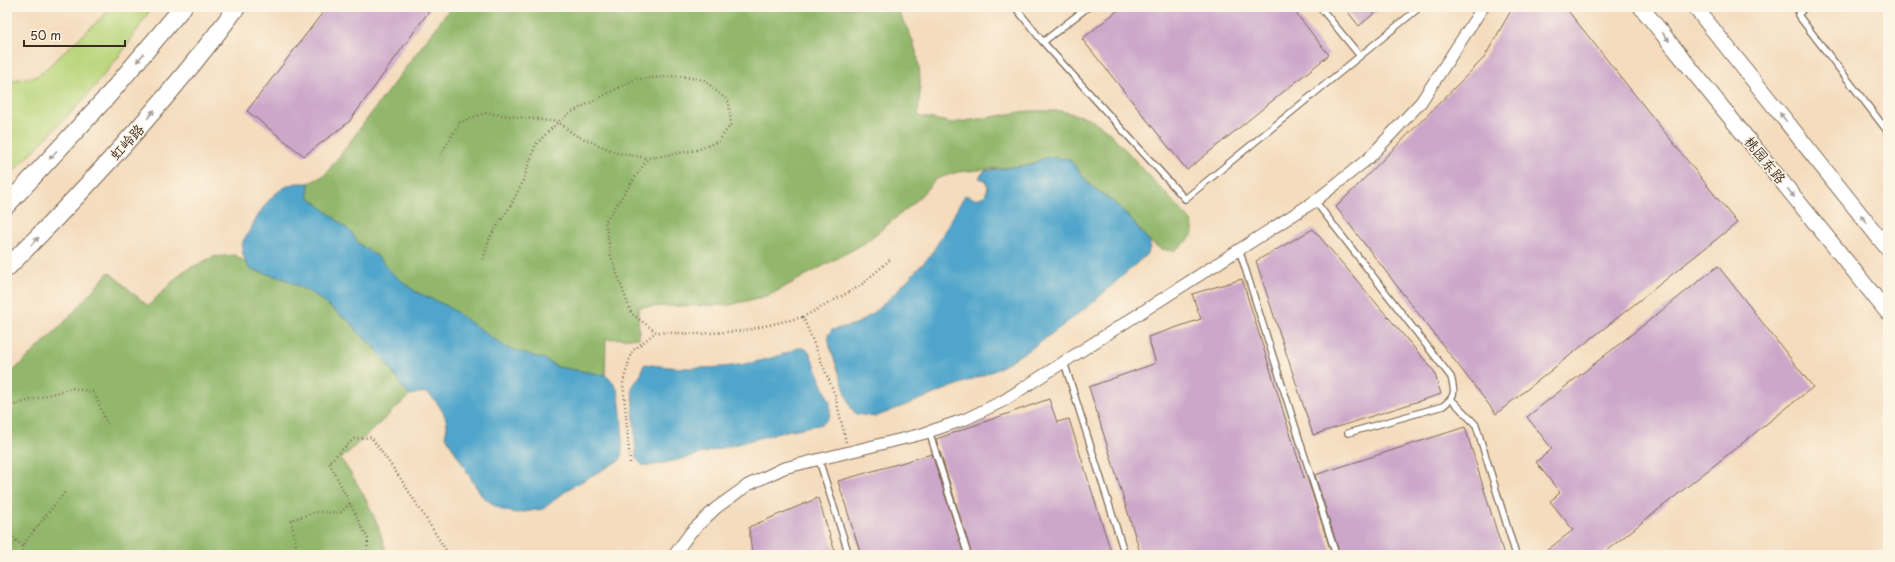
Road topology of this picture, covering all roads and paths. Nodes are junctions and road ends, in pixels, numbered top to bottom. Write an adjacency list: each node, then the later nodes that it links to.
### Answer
1 (183, 7): 18 (main road, one-way to 18)
2 (237, 7): 23 (main road, 虹岭路, one-way to 2)
3 (1015, 7): 11 (lane)
4 (1088, 7): 11 (lane)
5 (1320, 7): 12 (lane)
6 (1420, 7): 12 (lane)
7 (1482, 7): 17 (street)
8 (1641, 7): 24 (main road, 桃园东路, one-way to 24)
9 (1695, 7): 20 (main road, one-way to 9)
10 (1805, 7): 14 (lane)
11 (1043, 42): 12 (lane)
12 (1360, 56)
13 (558, 122): 15 (path); 16 (path); 16 (path); 22 (path)
14 (1888, 132)
15 (441, 154)
16 (648, 158): 26 (path)
17 (1315, 201): 19 (street); 28 (lane)
18 (7, 205)
19 (1240, 249): 27 (street); 48 (lane)
20 (1888, 249)
21 (892, 258): 25 (path)
22 (483, 259)
23 (7, 268)
24 (1888, 313)
25 (803, 317): 26 (path); 33 (path)
26 (656, 332): 35 (path)
27 (1064, 361): 31 (street); 47 (lane)
28 (1451, 399): 32 (lane); 49 (lane)
29 (7, 407): 30 (path)
30 (107, 424)
31 (929, 431): 33 (street); 46 (lane)
32 (1348, 433)
33 (849, 452): 34 (street)
34 (819, 460): 44 (street); 45 (lane)
35 (630, 463)
36 (65, 492): 40 (path)
37 (351, 503): 39 (path); 42 (path); 43 (path)
38 (7, 532): 40 (path)
39 (296, 545)
40 (22, 546): 41 (path)
41 (23, 555)
42 (367, 555)
43 (449, 555)
44 (674, 555)
45 (849, 555)
46 (968, 555)
47 (1125, 555)
48 (1336, 555)
49 (1516, 555)

